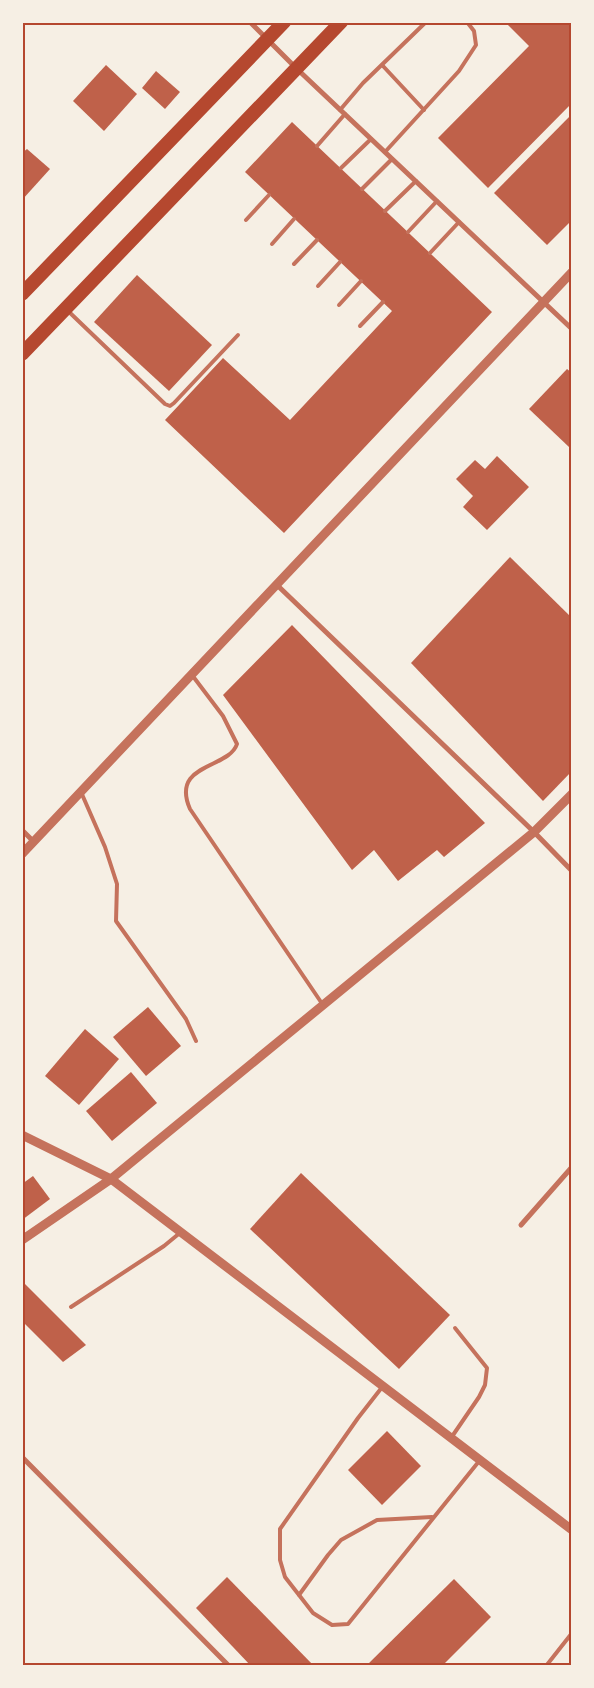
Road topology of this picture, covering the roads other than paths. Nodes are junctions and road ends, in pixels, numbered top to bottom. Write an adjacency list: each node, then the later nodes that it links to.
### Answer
1 (250, 22): 6 (street)
2 (284, 22): 6 (highway)
3 (341, 22): 8 (highway)
4 (426, 22): 7 (lane)
5 (467, 22): 10 (lane)
6 (268, 40): 8 (street); 34 (highway)
7 (382, 66): 9 (lane); 10 (lane)
8 (296, 68): 9 (street); 38 (highway)
9 (340, 110): 11 (street)
10 (424, 110): 14 (lane)
11 (345, 114): 12 (street); 13 (lane)
12 (370, 139): 14 (street); 16 (lane)
13 (317, 146)
14 (385, 152): 15 (street)
15 (392, 159): 17 (street); 18 (lane)
16 (340, 168)
17 (416, 181): 20 (street); 21 (lane)
18 (362, 189)
19 (269, 195): 23 (lane)
20 (437, 201): 24 (street); 25 (lane)
21 (385, 210)
22 (294, 219): 27 (lane)
23 (246, 220)
24 (459, 222): 28 (lane); 36 (street)
25 (408, 232)
26 (317, 240): 30 (lane)
27 (272, 244)
28 (430, 253)
29 (340, 262): 33 (lane)
30 (294, 264)
31 (572, 272): 36 (street)
32 (361, 281): 37 (lane)
33 (318, 286)
34 (24, 290)
35 (383, 302): 39 (lane)
36 (543, 302): 40 (street); 43 (street)
37 (339, 305)
38 (66, 309): 41 (lane); 42 (highway)
39 (360, 326)
40 (572, 329)
41 (238, 335)
42 (22, 354)
43 (277, 585): 44 (street); 48 (street)
44 (192, 675): 45 (street); 52 (lane)
45 (81, 792): 49 (street); 53 (lane)
46 (572, 794): 48 (street)
47 (22, 830): 49 (street)
48 (534, 832): 51 (street); 52 (street)
49 (34, 842): 50 (street)
50 (22, 854)
51 (572, 871)
52 (323, 1005): 56 (street)
53 (196, 1041)
54 (22, 1135): 56 (street)
55 (572, 1167): 57 (street)
56 (111, 1179): 58 (street); 59 (street)
57 (521, 1225)
58 (181, 1232): 60 (lane); 62 (street)
59 (22, 1240)
60 (71, 1307)
61 (455, 1328): 63 (lane)
62 (383, 1386): 63 (street); 68 (lane)
63 (451, 1438): 65 (street)
64 (22, 1457): 70 (street)
65 (480, 1460): 66 (lane); 67 (street)
66 (432, 1517): 68 (lane); 68 (lane)
67 (572, 1530)
68 (299, 1595)
69 (572, 1633): 71 (lane)
70 (230, 1666)
71 (546, 1666)

